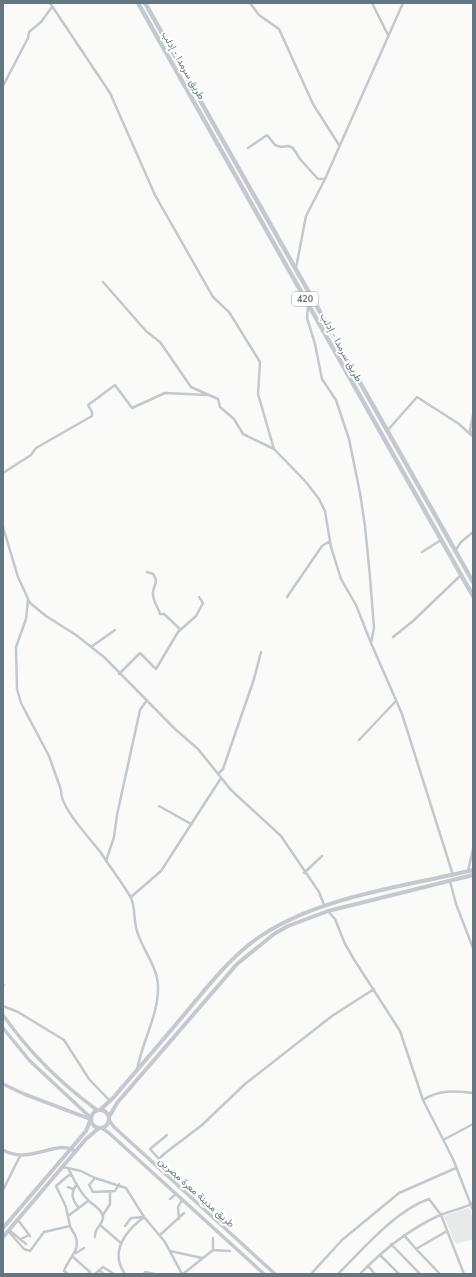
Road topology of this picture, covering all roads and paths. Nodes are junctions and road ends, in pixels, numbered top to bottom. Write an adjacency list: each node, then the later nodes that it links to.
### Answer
1 (50, 3): 7 (street)
2 (138, 3): 14 (highway, طريق سرمدا - إدلب / 420)
3 (146, 3): 13 (highway, طريق سرمدا - إدلب / 420)
4 (250, 3): 10 (street)
5 (372, 3): 8 (street)
6 (403, 3): 8 (street)
7 (52, 7): 9 (street); 24 (street)
8 (388, 35): 10 (street)
9 (3, 86)
10 (339, 145): 12 (street)
11 (248, 148): 12 (street)
12 (325, 179): 15 (street)
13 (277, 237): 14 (highway); 15 (highway, طريق سرمدا - إدلب / 420)
14 (272, 240): 17 (highway, طريق سرمدا - إدلب / 420)
15 (296, 270): 18 (highway, طريق سرمدا - إدلب / 420)
16 (103, 282): 20 (street)
17 (308, 305): 19 (highway, طريق سرمدا - إدلب / 420); 42 (street)
18 (352, 370): 19 (highway); 22 (highway, طريق سرمدا - إدلب / 420)
19 (346, 374): 28 (highway, طريق سرمدا - إدلب / 420)
20 (208, 395): 24 (street); 25 (street)
21 (473, 416): 23 (street)
22 (387, 432): 23 (street); 30 (highway, طريق سرمدا - إدلب / 420)
23 (472, 436)
24 (274, 450): 29 (street)
25 (3, 473)
26 (3, 527): 38 (street)
27 (473, 532): 30 (street)
28 (441, 540): 31 (street); 33 (highway, طريق سرمدا - إدلب / 420)
29 (330, 541): 37 (street); 42 (street)
30 (455, 551): 34 (highway, طريق سرمدا - إدلب / 420)
31 (422, 552)
32 (147, 572): 39 (street)
33 (461, 575): 35 (highway, طريق سرمدا - إدلب / 420); 41 (street)
34 (473, 582)
35 (473, 596)
36 (199, 597): 39 (street)
37 (287, 597)
38 (28, 600): 43 (street); 55 (street)
39 (180, 629): 45 (street)
40 (116, 630): 43 (street)
41 (393, 637)
42 (371, 643): 47 (street)
43 (91, 647): 45 (street)
44 (261, 652): 49 (street)
45 (119, 674): 46 (street)
46 (147, 700): 49 (street); 55 (street)
47 (396, 701): 48 (street); 59 (street)
48 (359, 740)
49 (218, 774): 50 (street)
50 (220, 778): 52 (street); 58 (street)
51 (159, 806): 52 (street)
52 (191, 824): 62 (street)
53 (473, 849): 57 (street)
54 (322, 856): 58 (street)
55 (106, 861): 62 (street)
56 (473, 870): 57 (main road)
57 (467, 872): 59 (main road)
58 (304, 873): 63 (street)
59 (453, 875): 63 (main road)
60 (473, 875): 61 (main road)
61 (450, 881): 64 (main road); 65 (street)
62 (131, 897): 70 (street)
63 (324, 905): 70 (main road)
64 (328, 910): 66 (street); 77 (main road)
65 (473, 948)
66 (374, 989): 73 (street); 85 (street)
67 (3, 1006): 74 (street)
68 (3, 1015): 75 (main road)
69 (3, 1028): 76 (main road)
70 (137, 1070): 74 (main road)
71 (3, 1084): 76 (main road)
72 (473, 1093): 73 (street)
73 (423, 1100): 81 (street)
74 (110, 1101): 75 (main road)
75 (99, 1110): 76 (main road); 77 (main road)
76 (90, 1119): 79 (main road); 83 (main road)
77 (109, 1119): 79 (main road); 86 (main road, طريق مدينة معرة مصرين)
78 (473, 1124): 81 (street)
79 (100, 1128): 83 (main road); 98 (main road, طريق مدينة معرة مصرين)
80 (167, 1135): 85 (street)
81 (443, 1140): 88 (street)
82 (3, 1150): 84 (main road)
83 (73, 1150): 84 (main road); 87 (main road); 115 (main road)
84 (20, 1156): 96 (street)
85 (159, 1159): 86 (street)
86 (157, 1166): 148 (main road, طريق مدينة معرة مصرين)
87 (63, 1167): 89 (street); 111 (main road)
88 (456, 1168): 102 (street); 149 (street)
89 (68, 1169): 90 (street); 91 (street)
90 (72, 1177): 92 (street); 108 (street)
91 (95, 1178): 93 (street); 97 (street)
92 (77, 1184): 95 (street); 101 (street)
93 (119, 1184): 97 (street); 109 (street)
94 (68, 1187): 95 (street)
95 (73, 1189): 103 (street)
96 (3, 1190)
97 (110, 1192): 106 (street)
98 (176, 1193): 99 (street); 100 (main road, طريق مدينة معرة مصرين)
99 (170, 1199)
100 (182, 1199): 110 (street); 147 (main road, طريق مدينة معرة مصرين)
101 (88, 1201): 103 (street); 106 (street)
102 (472, 1204): 104 (street); 107 (street)
103 (79, 1208): 108 (street)
104 (473, 1210)
105 (184, 1213): 110 (street)
106 (103, 1215): 112 (street)
107 (441, 1215): 117 (street); 120 (street); 150 (street)
108 (68, 1216): 113 (street)
109 (144, 1217): 114 (street); 118 (street); 124 (street)
110 (179, 1219): 118 (street)
111 (17, 1220): 116 (main road); 123 (street)
112 (100, 1225): 121 (street); 124 (street)
113 (70, 1226): 116 (street); 132 (street)
114 (125, 1226)
115 (3, 1228)
116 (8, 1230): 119 (main road); 123 (street)
117 (447, 1232): 128 (street); 156 (street)
118 (160, 1235): 130 (street)
119 (3, 1236)
120 (404, 1236): 126 (street); 128 (street)
121 (95, 1237)
122 (213, 1238): 129 (street)
123 (21, 1239): 125 (street)
124 (121, 1243): 143 (street)
125 (26, 1244)
126 (391, 1244): 133 (street); 154 (street)
127 (84, 1248): 132 (street)
128 (416, 1248): 155 (street)
129 (213, 1250): 131 (street); 135 (street)
130 (170, 1251): 135 (street); 146 (street)
131 (230, 1251)
132 (76, 1253): 134 (street)
133 (380, 1255): 136 (street); 153 (street)
134 (73, 1257): 138 (street); 139 (street)
135 (203, 1258): 146 (street)
136 (368, 1266): 151 (street); 152 (street)
137 (99, 1270): 140 (street); 141 (street); 142 (street)
138 (68, 1274)
139 (88, 1274)
140 (95, 1274)
141 (104, 1274)
142 (114, 1274)
143 (125, 1274)
144 (144, 1274): 145 (street)
145 (155, 1274)
146 (183, 1274)
147 (264, 1274)
148 (275, 1274)
149 (311, 1274)
150 (338, 1274)
151 (360, 1274)
152 (375, 1274)
153 (399, 1274)
154 (420, 1274)
155 (440, 1274)
156 (464, 1274)

